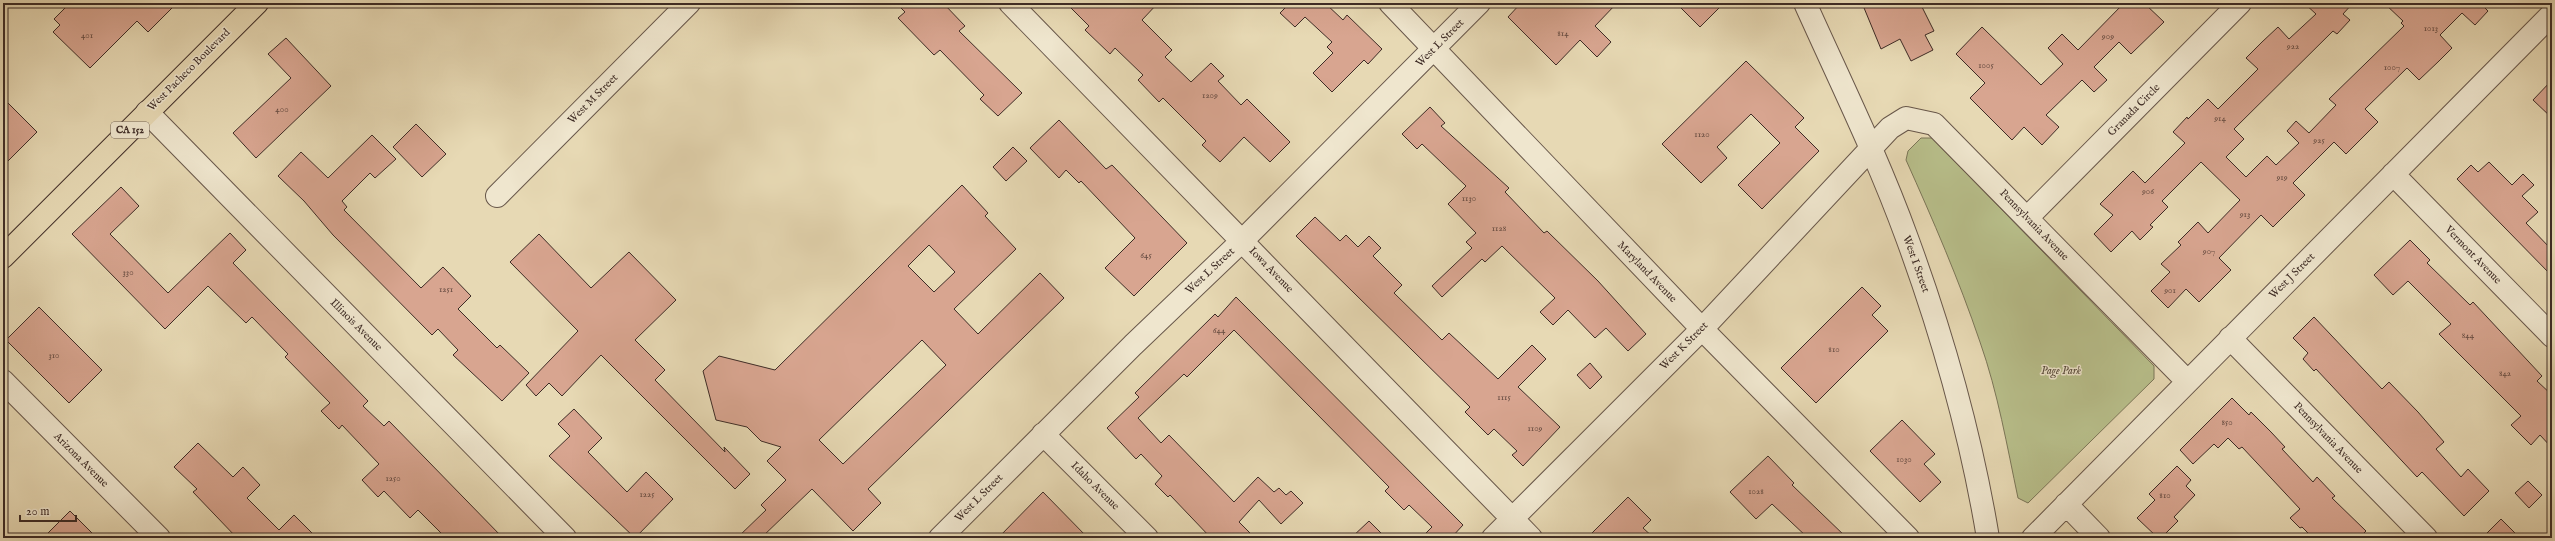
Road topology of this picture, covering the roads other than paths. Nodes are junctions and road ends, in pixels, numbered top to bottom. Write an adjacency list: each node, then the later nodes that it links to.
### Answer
1 (689, 3): 13 (street, West M Street)
2 (1010, 3): 15 (street, Iowa Avenue)
3 (1390, 3): 9 (street, Maryland Avenue)
4 (1479, 3): 9 (street, West L Street)
5 (1805, 3): 11 (street, West I Street)
6 (2240, 3): 14 (street, Granada Circle)
7 (252, 5): 10 (highway, West Pacheco Boulevard / CA 152)
8 (2552, 14): 12 (street, West J Street)
9 (1434, 48): 15 (street, West L Street); 17 (street, Maryland Avenue)
10 (147, 112): 16 (highway, West Pacheco Boulevard / CA 152); 26 (street, Illinois Avenue)
11 (1870, 150): 14 (street, Pennsylvania Avenue); 17 (street, West K Street); 32 (street, West I Street)
12 (2393, 174): 18 (street, Vermont Avenue); 19 (street, West J Street)
13 (497, 196)
14 (2027, 218): 21 (street, Pennsylvania Avenue)
15 (1243, 240): 22 (street, West L Street); 24 (street, Iowa Avenue)
16 (3, 257)
17 (1702, 329): 24 (street, West K Street); 31 (street, Maryland Avenue)
18 (2552, 336)
19 (2230, 338): 21 (street, West J Street); 35 (street, Pennsylvania Avenue)
20 (3, 381): 25 (street, Arizona Avenue)
21 (2187, 381): 23 (street, West J Street)
22 (1044, 434): 27 (street, West L Street); 28 (street, Idaho Avenue)
23 (2066, 504): 33 (street, West J Street); 34 (street)
24 (1512, 519): 29 (street, West K Street); 30 (street, Iowa Avenue)
25 (159, 538)
26 (565, 538)
27 (940, 538)
28 (1147, 538)
29 (1493, 538)
30 (1530, 538)
31 (1908, 538)
32 (1988, 538)
33 (2033, 538)
34 (2099, 538)
35 (2426, 538)

